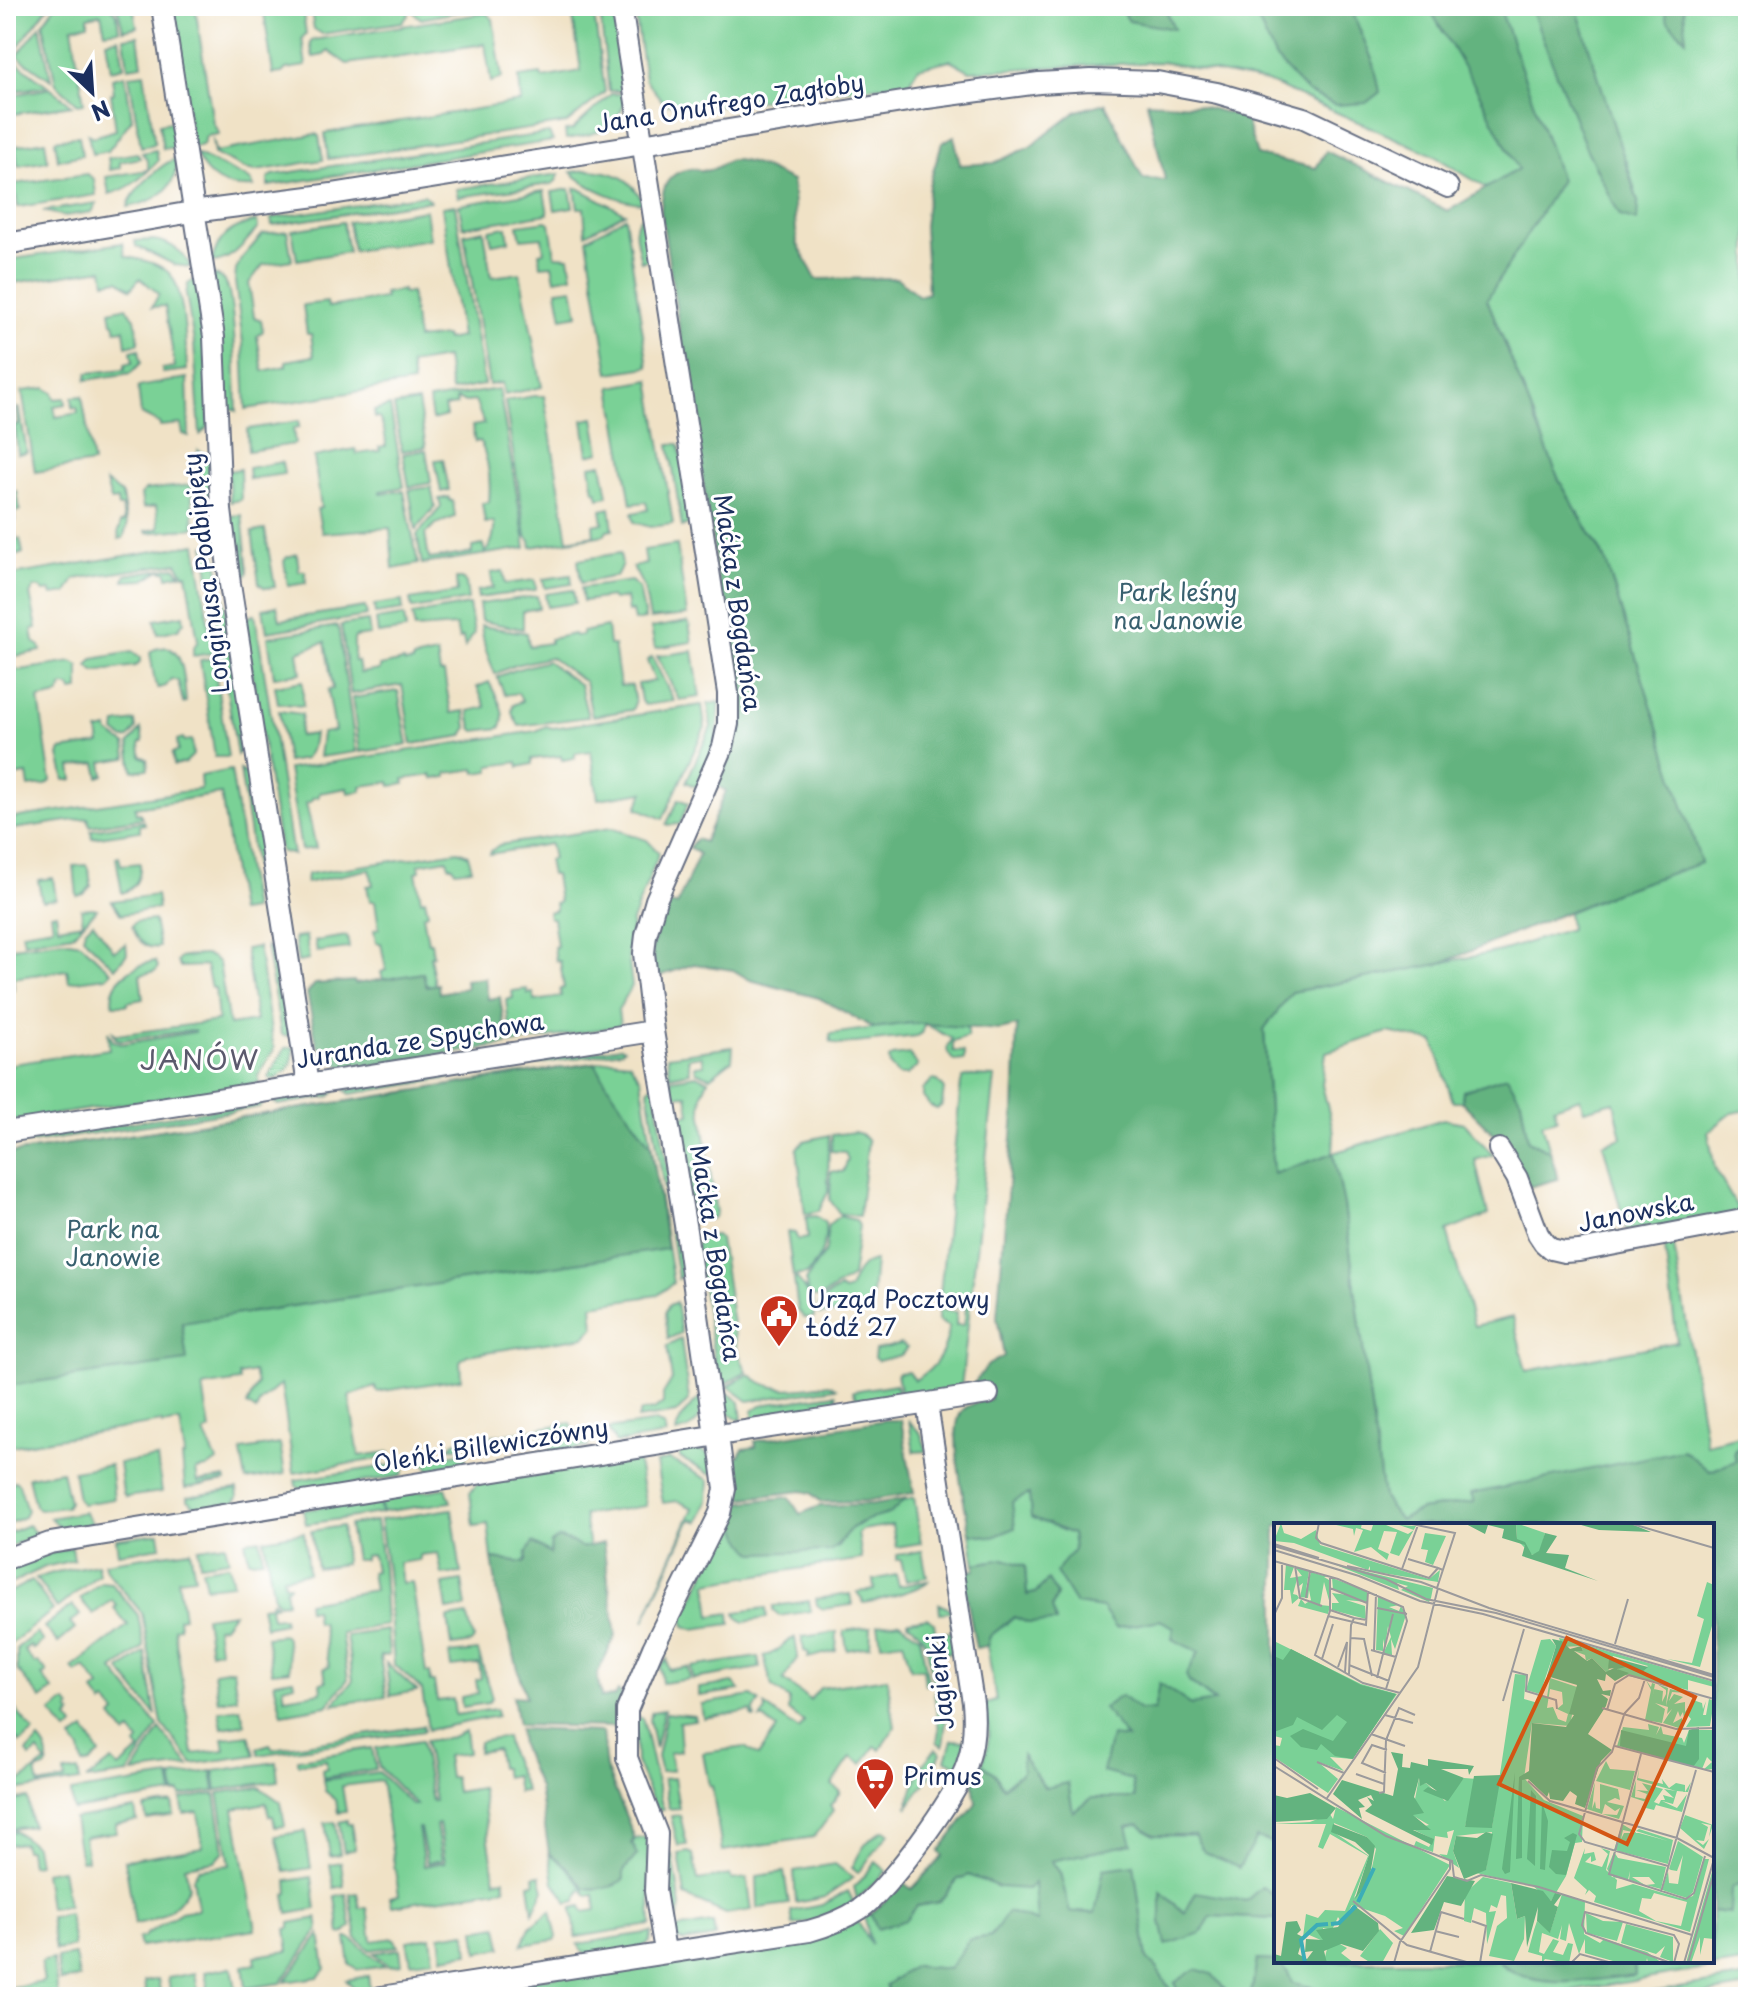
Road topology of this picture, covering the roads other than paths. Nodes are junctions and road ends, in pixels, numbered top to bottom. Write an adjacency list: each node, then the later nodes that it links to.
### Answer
1 (162, 6): 5 (street, Longinusa Podbipięty)
2 (621, 6): 3 (street, Maćka z Bogdańca)
3 (642, 144): 4 (street, Jana Onufrego Zagłoby); 5 (street, Jana Onufrego Zagłoby); 7 (street, Maćka z Bogdańca)
4 (1448, 187)
5 (192, 212): 6 (street, Jana Onufrego Zagłoby); 8 (street, Longinusa Podbipięty)
6 (6, 244)
7 (653, 1031): 8 (street, Juranda ze Spychowa); 14 (street, Maćka z Bogdańca)
8 (308, 1085): 9 (street, Juranda ze Spychowa)
9 (6, 1132)
10 (1499, 1149): 11 (street, Janowska)
11 (1748, 1219)
12 (988, 1394): 13 (street, Oleńki Billewiczówny)
13 (927, 1404): 14 (street, Oleńki Billewiczówny); 16 (street, Jagienki)
14 (717, 1435): 15 (street, Oleńki Billewiczówny); 16 (street)
15 (6, 1559)
16 (665, 1951): 17 (street, Jagienki)
17 (381, 1997)

